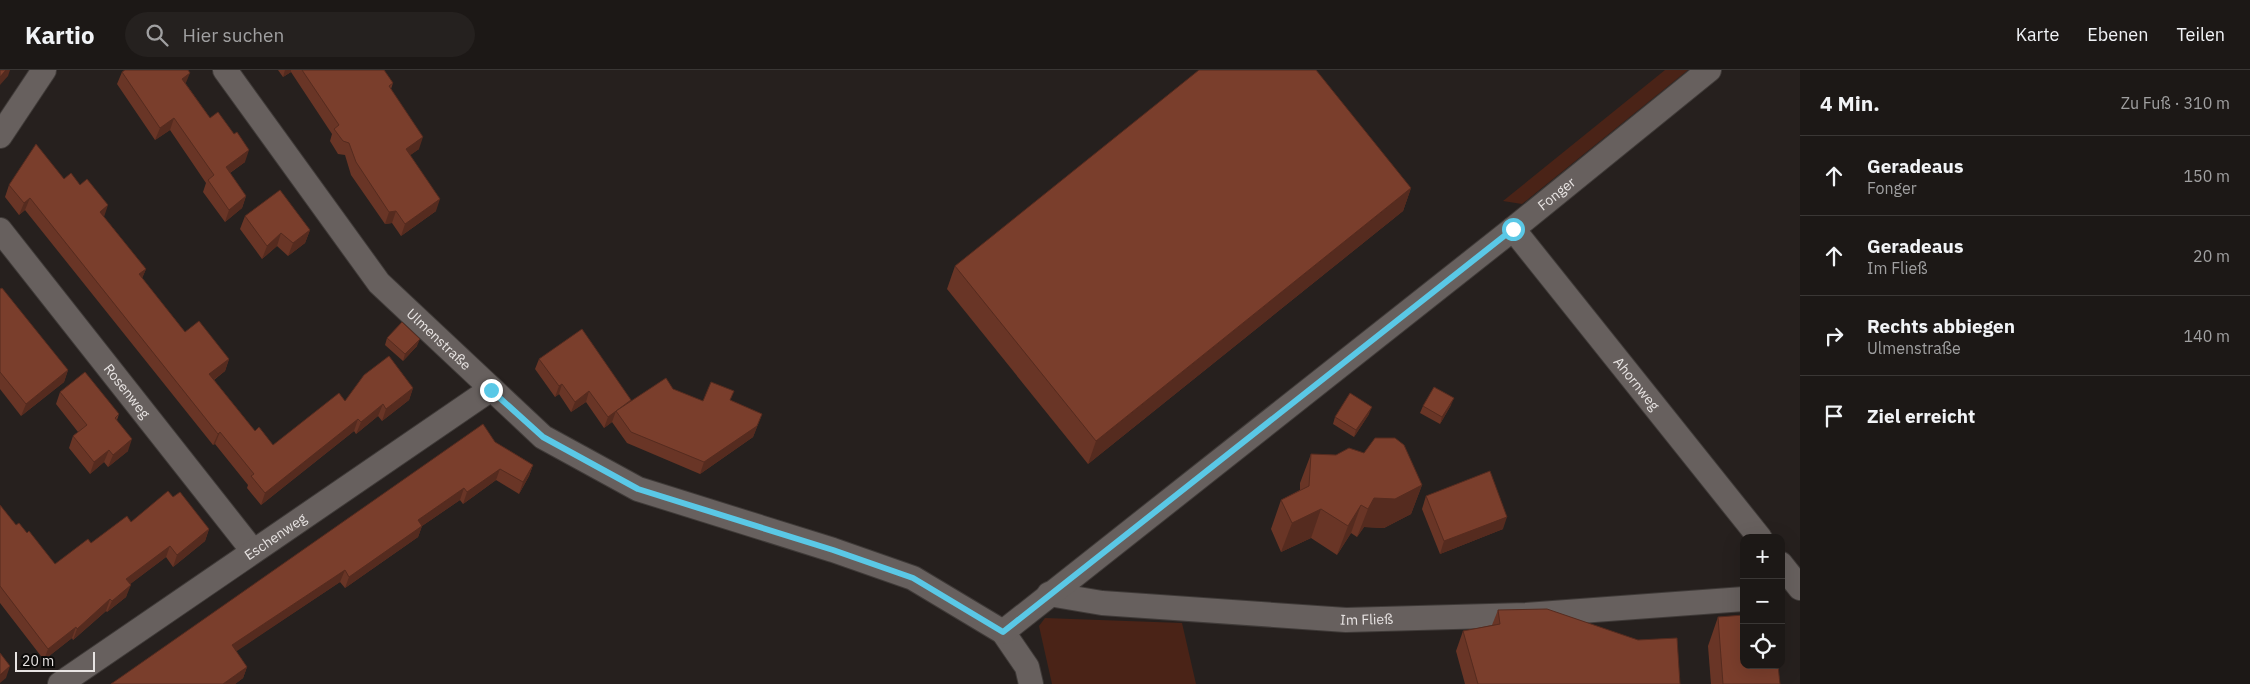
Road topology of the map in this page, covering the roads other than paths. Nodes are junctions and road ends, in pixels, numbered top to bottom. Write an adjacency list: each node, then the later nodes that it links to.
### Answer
1 (44, 70): 4 (street)
2 (226, 70): 7 (street, Ulmenstraße)
3 (1710, 70): 5 (street, Fonger)
4 (0, 136)
5 (1513, 229): 8 (street, Ahornweg); 12 (street, Fonger)
6 (0, 230): 9 (street, Rosenweg)
7 (491, 390): 9 (street, Eschenweg); 16 (street, Ulmenstraße)
8 (1757, 534)
9 (254, 551): 17 (street, Eschenweg)
10 (1785, 569): 11 (street)
11 (1800, 588)
12 (1049, 594): 15 (street, Im Fließ); 16 (street)
13 (1800, 595): 14 (street)
14 (1785, 596)
15 (1740, 599)
16 (1003, 632): 18 (street, Ulmenstraße)
17 (60, 684)
18 (1031, 684)

